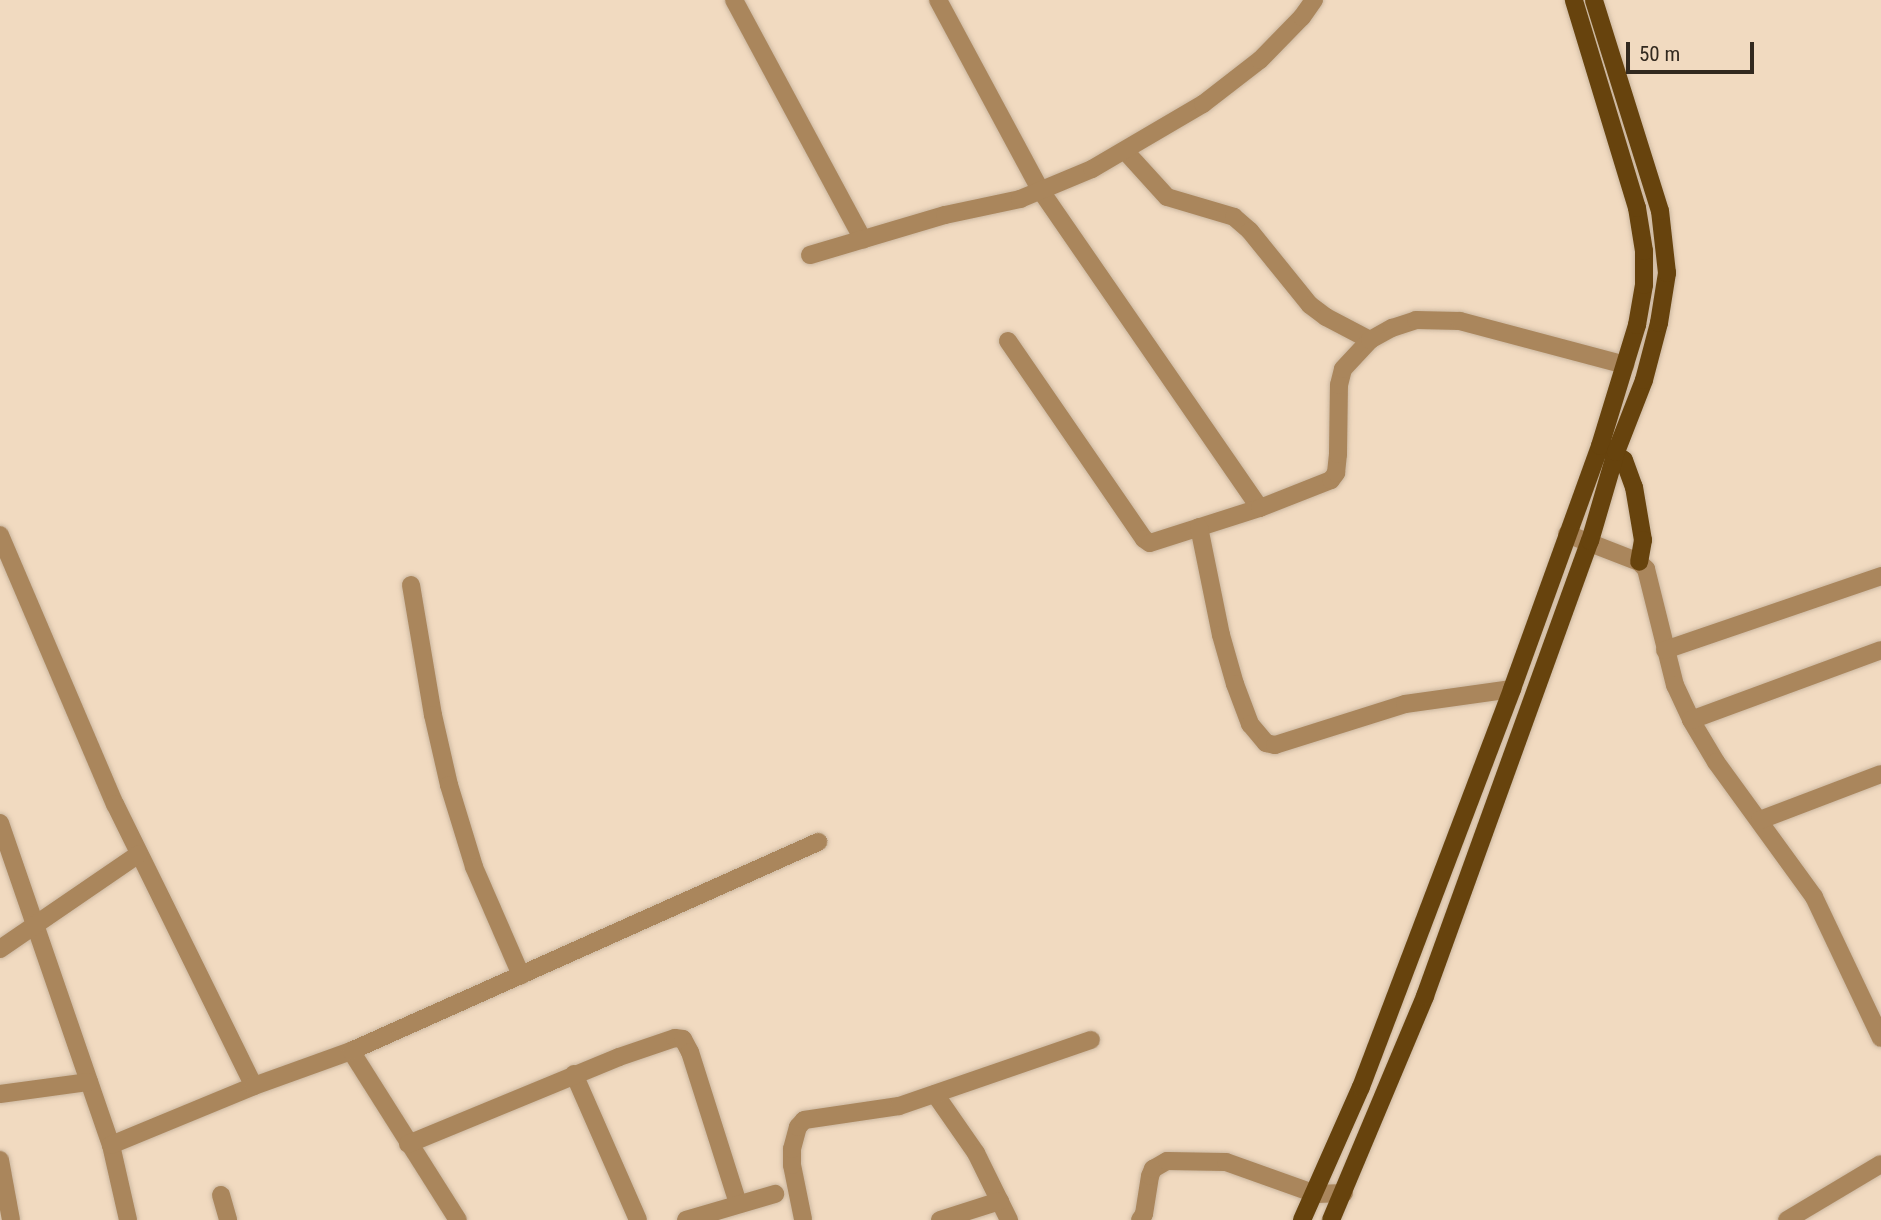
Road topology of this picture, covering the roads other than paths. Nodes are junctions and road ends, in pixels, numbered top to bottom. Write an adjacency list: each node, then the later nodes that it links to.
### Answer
1 (734, 0): 8 (street)
2 (938, 0): 7 (street)
3 (1314, 0): 6 (street)
4 (1574, 0): 12 (main road)
5 (1594, 0): 13 (main road)
6 (1126, 152): 7 (street); 10 (street)
7 (1041, 191): 8 (street); 14 (street)
8 (863, 240): 9 (street)
9 (810, 255)
10 (1370, 340): 12 (street); 14 (street)
11 (1008, 341): 15 (street)
12 (1625, 365): 13 (main road)
13 (1608, 449): 16 (main road); 18 (main road); 19 (main road)
14 (1260, 508): 15 (street)
15 (1199, 527): 24 (street)
16 (1567, 534): 18 (street); 24 (main road)
17 (0, 535): 30 (street)
18 (1590, 541): 19 (street); 47 (main road)
19 (1639, 562): 22 (street)
20 (1881, 576): 22 (street)
21 (411, 586): 33 (street)
22 (1665, 650): 25 (street)
23 (1881, 650): 25 (street)
24 (1511, 689): 49 (main road)
25 (1691, 720): 27 (street)
26 (1881, 774): 27 (street)
27 (1760, 821): 34 (street)
28 (0, 824): 31 (street)
29 (818, 842): 33 (street)
30 (139, 854): 31 (street); 40 (street)
31 (35, 925): 32 (street); 39 (street)
32 (0, 949)
33 (521, 975): 37 (street)
34 (1875, 1011): 35 (street)
35 (1881, 1038)
36 (1091, 1040): 42 (street)
37 (351, 1051): 40 (street); 43 (street)
38 (574, 1074): 43 (street); 53 (street); 59 (street)
39 (89, 1082): 41 (street); 44 (street)
40 (254, 1086): 44 (street)
41 (0, 1094)
42 (935, 1094): 52 (street); 54 (street)
43 (408, 1144): 58 (street)
44 (111, 1145): 56 (street)
45 (0, 1160): 51 (street)
46 (1881, 1164): 66 (street)
47 (1343, 1193): 49 (street); 65 (main road)
48 (775, 1194): 53 (street)
49 (1316, 1194): 63 (street); 64 (main road)
50 (221, 1195): 57 (street)
51 (4, 1198): 55 (street)
52 (1000, 1201): 61 (street); 62 (street)
53 (738, 1203): 60 (street)
54 (803, 1219)
55 (11, 1220)
56 (128, 1220)
57 (229, 1220)
58 (458, 1220)
59 (638, 1220)
60 (687, 1220)
61 (940, 1220)
62 (1009, 1220)
63 (1140, 1220)
64 (1302, 1220)
65 (1331, 1220)
66 (1787, 1220)

